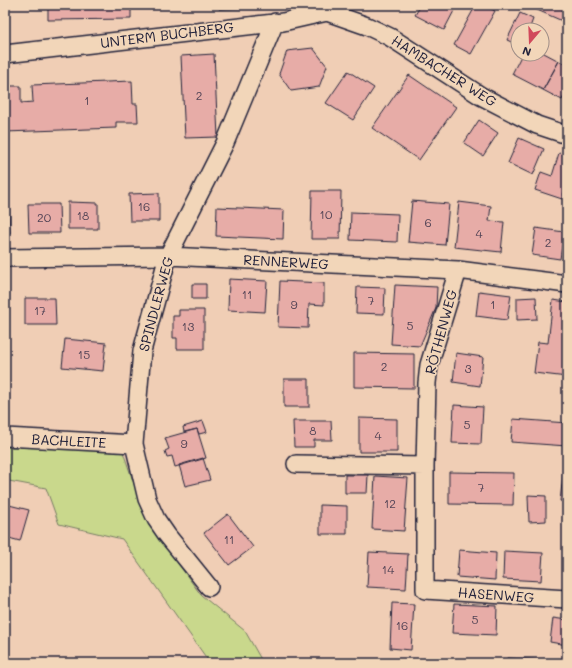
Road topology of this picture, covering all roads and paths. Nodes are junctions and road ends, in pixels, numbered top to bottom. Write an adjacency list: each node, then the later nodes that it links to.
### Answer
1 (326, 9): 2 (street, UNTERM BUCHBERG); 4 (street, HAMBACHER WEG)
2 (275, 22): 3 (street, UNTERM BUCHBERG); 5 (street, SPINDLERWEG)
3 (5, 54)
4 (567, 135)
5 (168, 256): 6 (street, RENNERWEG); 7 (street, RENNERWEG); 10 (street, SPINDLERWEG)
6 (5, 258)
7 (458, 270): 8 (street, RENNERWEG); 12 (street, RÖTHENWEG)
8 (567, 284)
9 (5, 437): 10 (street, BACHLEITE)
10 (134, 444): 13 (street, SPINDLERWEG)
11 (296, 464): 12 (street)
12 (425, 466): 14 (street, RÖTHENWEG)
13 (209, 587)
14 (425, 590): 15 (street, HASENWEG)
15 (567, 599)

